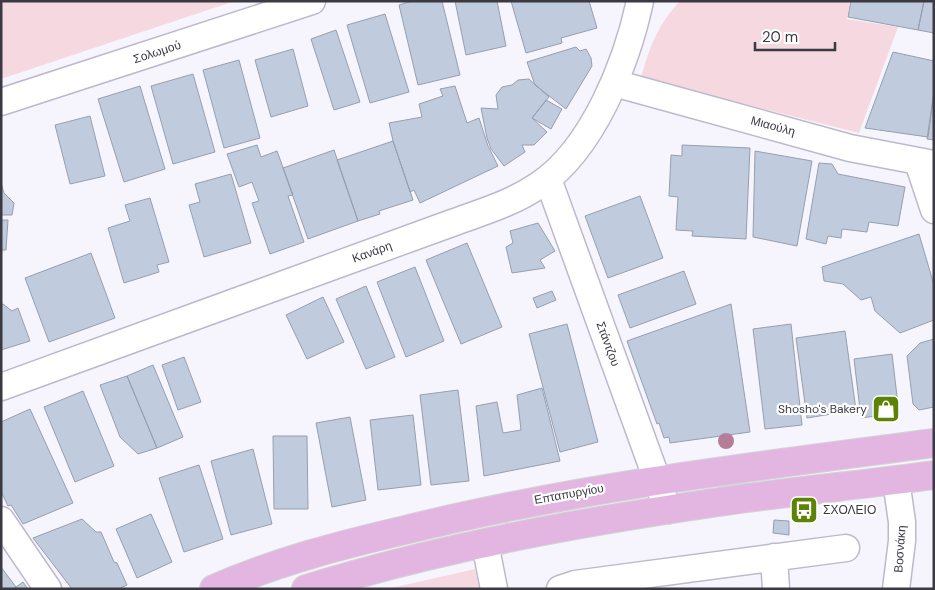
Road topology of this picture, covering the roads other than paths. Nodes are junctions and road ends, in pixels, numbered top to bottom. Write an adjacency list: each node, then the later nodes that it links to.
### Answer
1 (312, 1): 4 (street, Σολωμού)
2 (640, 1): 3 (street, Κανάρη)
3 (614, 83): 5 (street, Μιαούλη); 6 (street, Κανάρη)
4 (1, 102)
5 (926, 163): 7 (street)
6 (548, 179): 8 (street, Κανάρη); 11 (street, Στάντζου)
7 (934, 210)
8 (1, 387)
9 (934, 443): 11 (main road, Επταπυργίου)
10 (934, 475): 12 (main road)
11 (658, 479): 13 (street, Στάντζου); 19 (main road, Επταπυργίου)
12 (896, 480): 13 (main road); 24 (street, Βοσνάκη)
13 (668, 510): 15 (main road)
14 (1, 520): 18 (street)
15 (485, 543): 20 (main road); 21 (street)
16 (846, 548): 17 (street)
17 (774, 557): 22 (street); 23 (street)
18 (48, 589)
19 (214, 589)
20 (306, 589)
21 (494, 589)
22 (560, 589)
23 (776, 589)
24 (896, 589)

